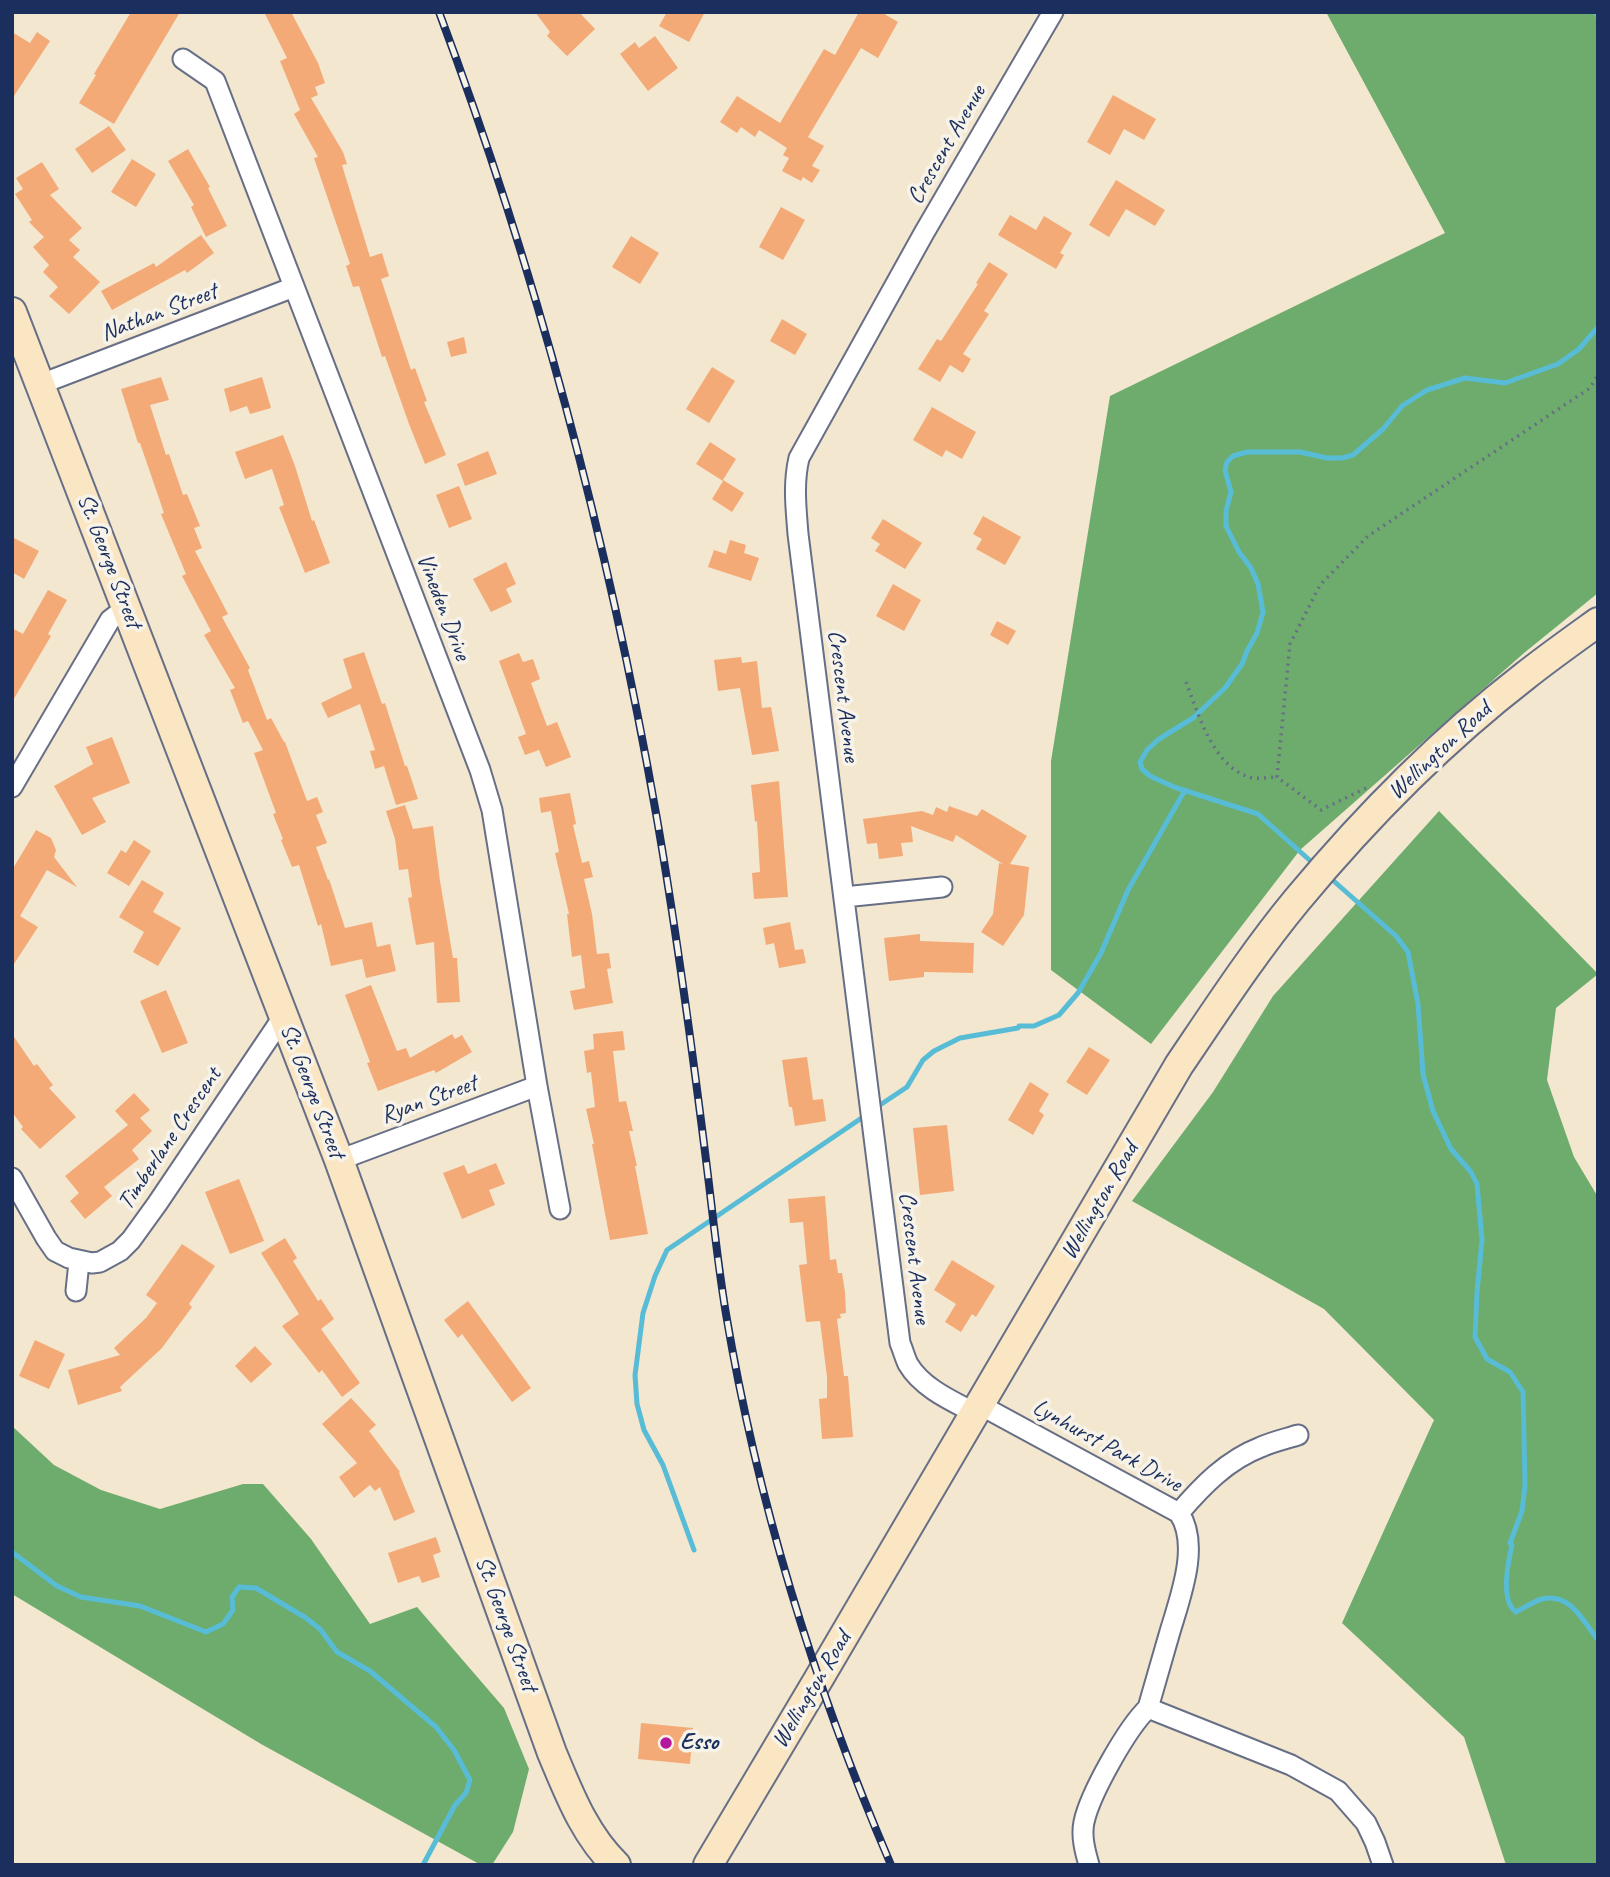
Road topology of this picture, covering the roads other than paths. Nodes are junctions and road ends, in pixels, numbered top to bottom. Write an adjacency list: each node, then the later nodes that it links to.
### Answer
1 (1053, 12): 10 (street, Crescent Avenue)
2 (183, 59): 3 (street, Vineden Drive)
3 (294, 287): 5 (street, Nathan Street); 12 (street, Vineden Drive)
4 (12, 312): 5 (street, St. George Street)
5 (41, 384): 6 (street, St. George Street)
6 (127, 607): 8 (street); 11 (street, St. George Street)
7 (1598, 622): 18 (street, Wellington Road)
8 (12, 787)
9 (942, 887): 10 (street)
10 (844, 897): 18 (street, Crescent Avenue)
11 (283, 1017): 13 (street, St. George Street); 16 (street, Timberlane Crescent)
12 (537, 1086): 13 (street, Ryan Street); 15 (street, Vineden Drive)
13 (339, 1160): 22 (street, St. George Street)
14 (12, 1178): 16 (street)
15 (560, 1209)
16 (79, 1262): 17 (street)
17 (76, 1291)
18 (977, 1409): 20 (street, Lynhurst Park Drive); 25 (street, Wellington Road)
19 (1298, 1435): 20 (street)
20 (1179, 1513): 21 (street, Lynhurst Park Drive)
21 (1148, 1709): 26 (street, Lynhurst Park Drive); 27 (street)
22 (552, 1753): 23 (street); 24 (street, St. George Street)
23 (594, 1865)
24 (616, 1865)
25 (708, 1865)
26 (1089, 1865)
27 (1383, 1865)

